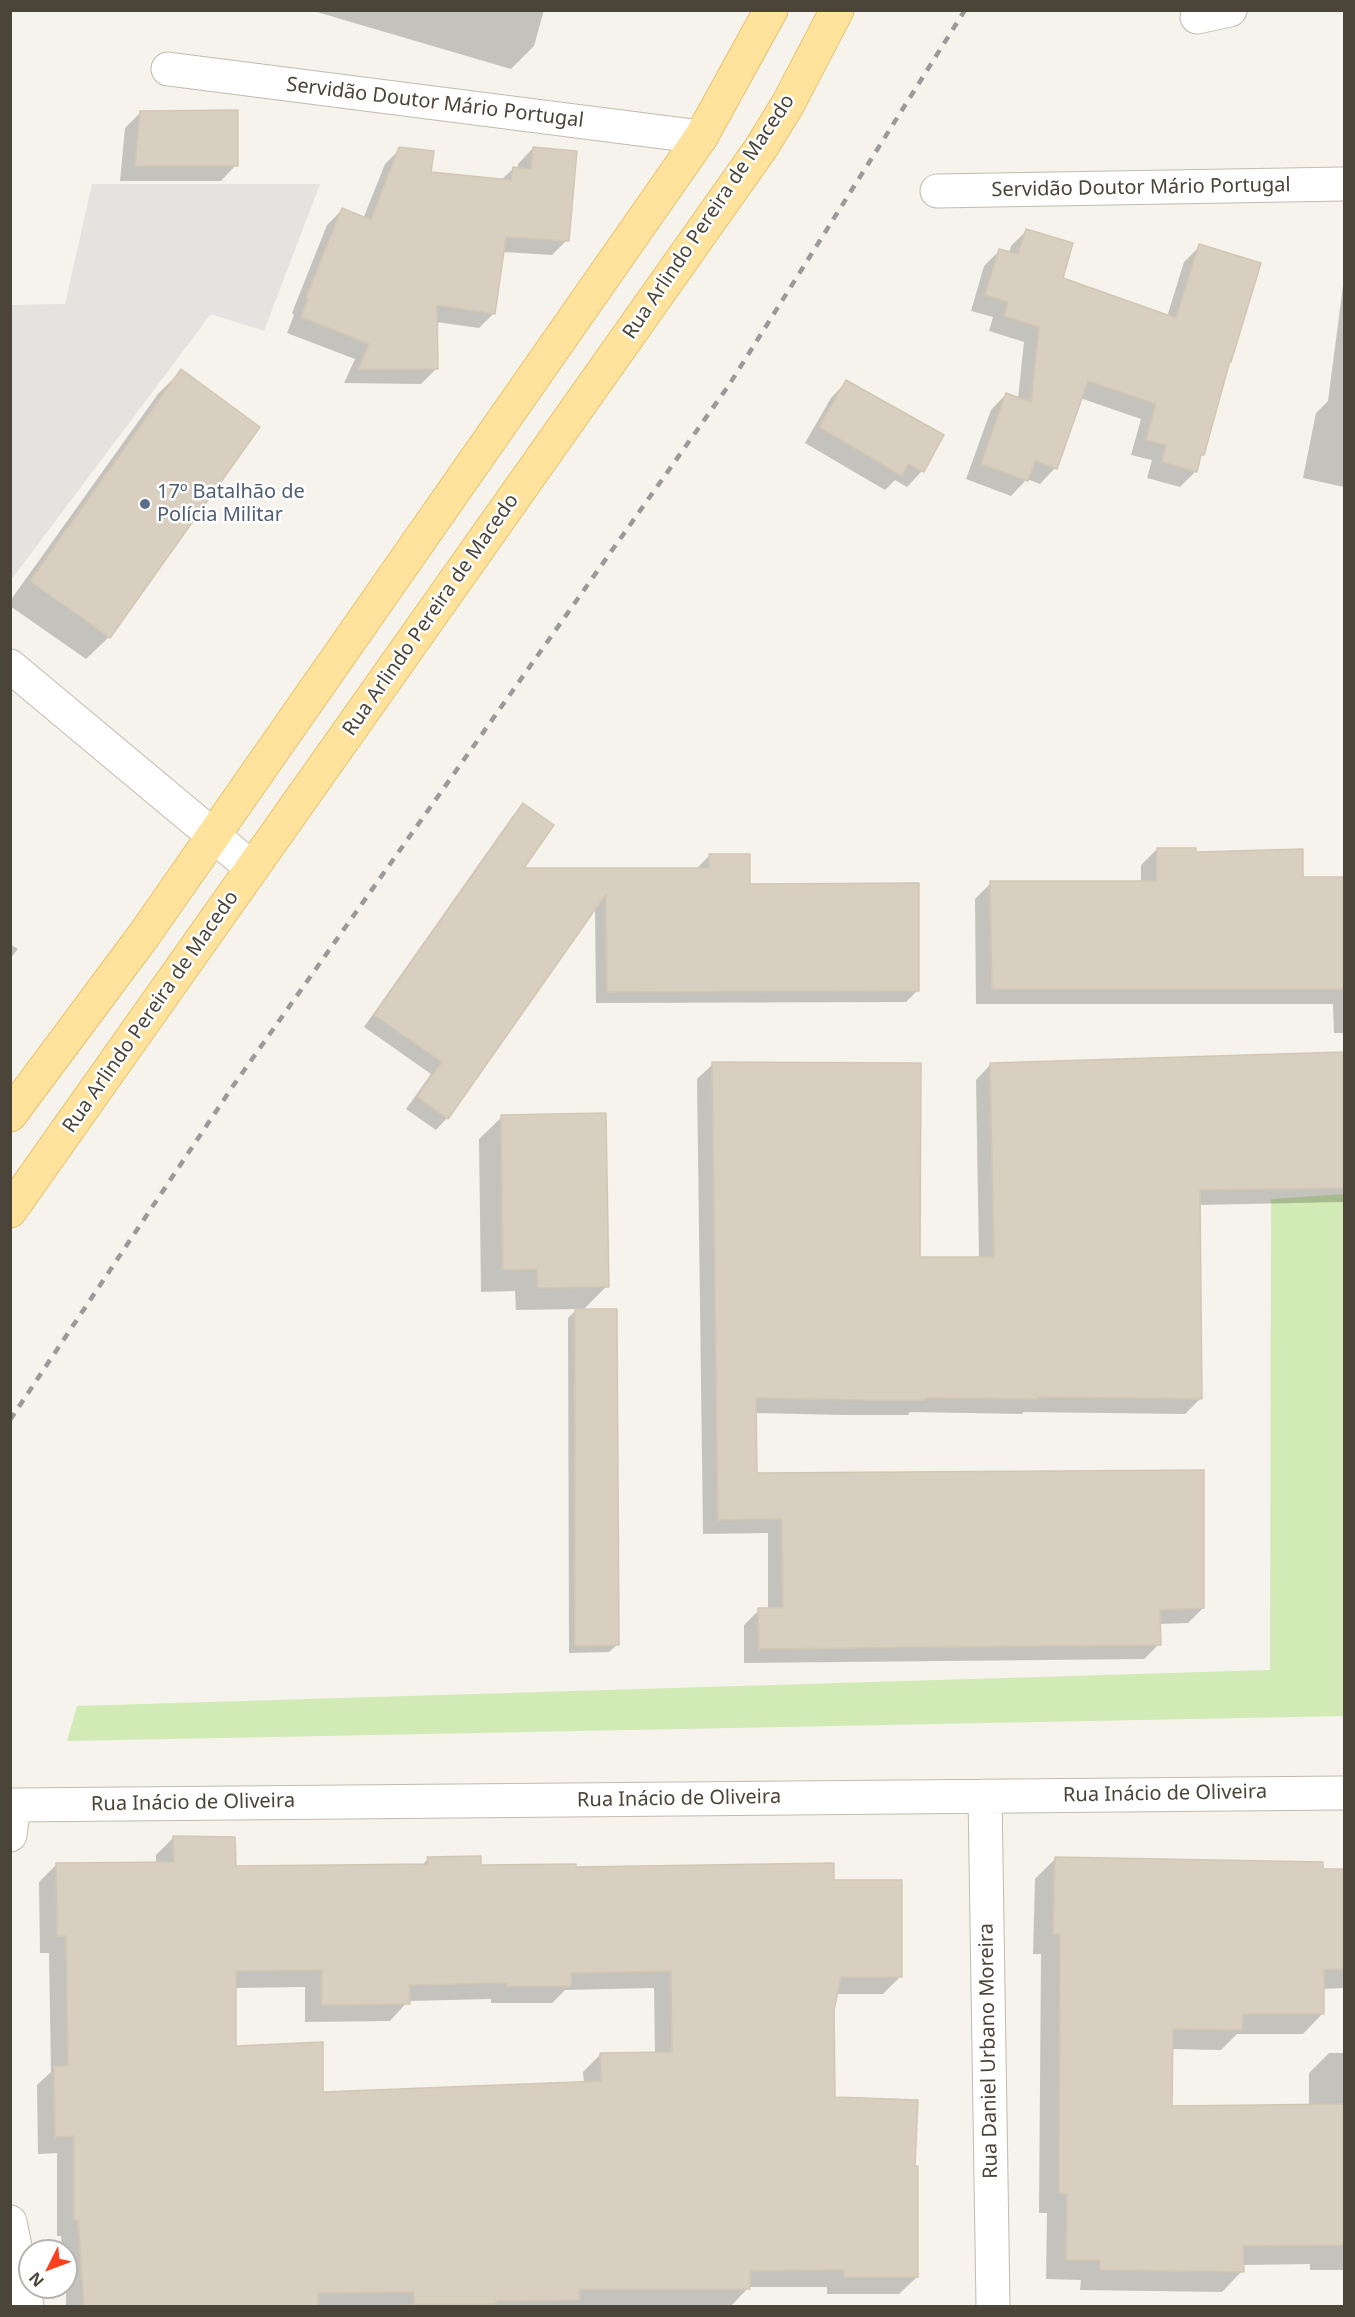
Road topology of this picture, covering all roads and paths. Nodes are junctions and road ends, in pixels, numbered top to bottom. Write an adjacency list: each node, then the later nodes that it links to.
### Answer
1 (771, 10): 6 (main road)
2 (837, 10): 11 (main road, Rua Arlindo Pereira de Macedo)
3 (1230, 10): 4 (street)
4 (1197, 17)
5 (168, 69): 6 (street, Servidão Doutor Mário Portugal)
6 (701, 137): 10 (main road)
7 (1344, 184): 8 (street, Servidão Doutor Mário Portugal)
8 (937, 191)
9 (10, 666): 10 (street)
10 (213, 837): 11 (street); 12 (main road)
11 (252, 868): 13 (main road, Rua Arlindo Pereira de Macedo)
12 (10, 1115)
13 (10, 1211)
14 (1344, 1792): 15 (street, Rua Inácio de Oliveira)
15 (985, 1796): 16 (street, Rua Inácio de Oliveira); 19 (street, Rua Daniel Urbano Moreira)
16 (12, 1820)
17 (10, 2222): 18 (street)
18 (27, 2307)
19 (993, 2307)

